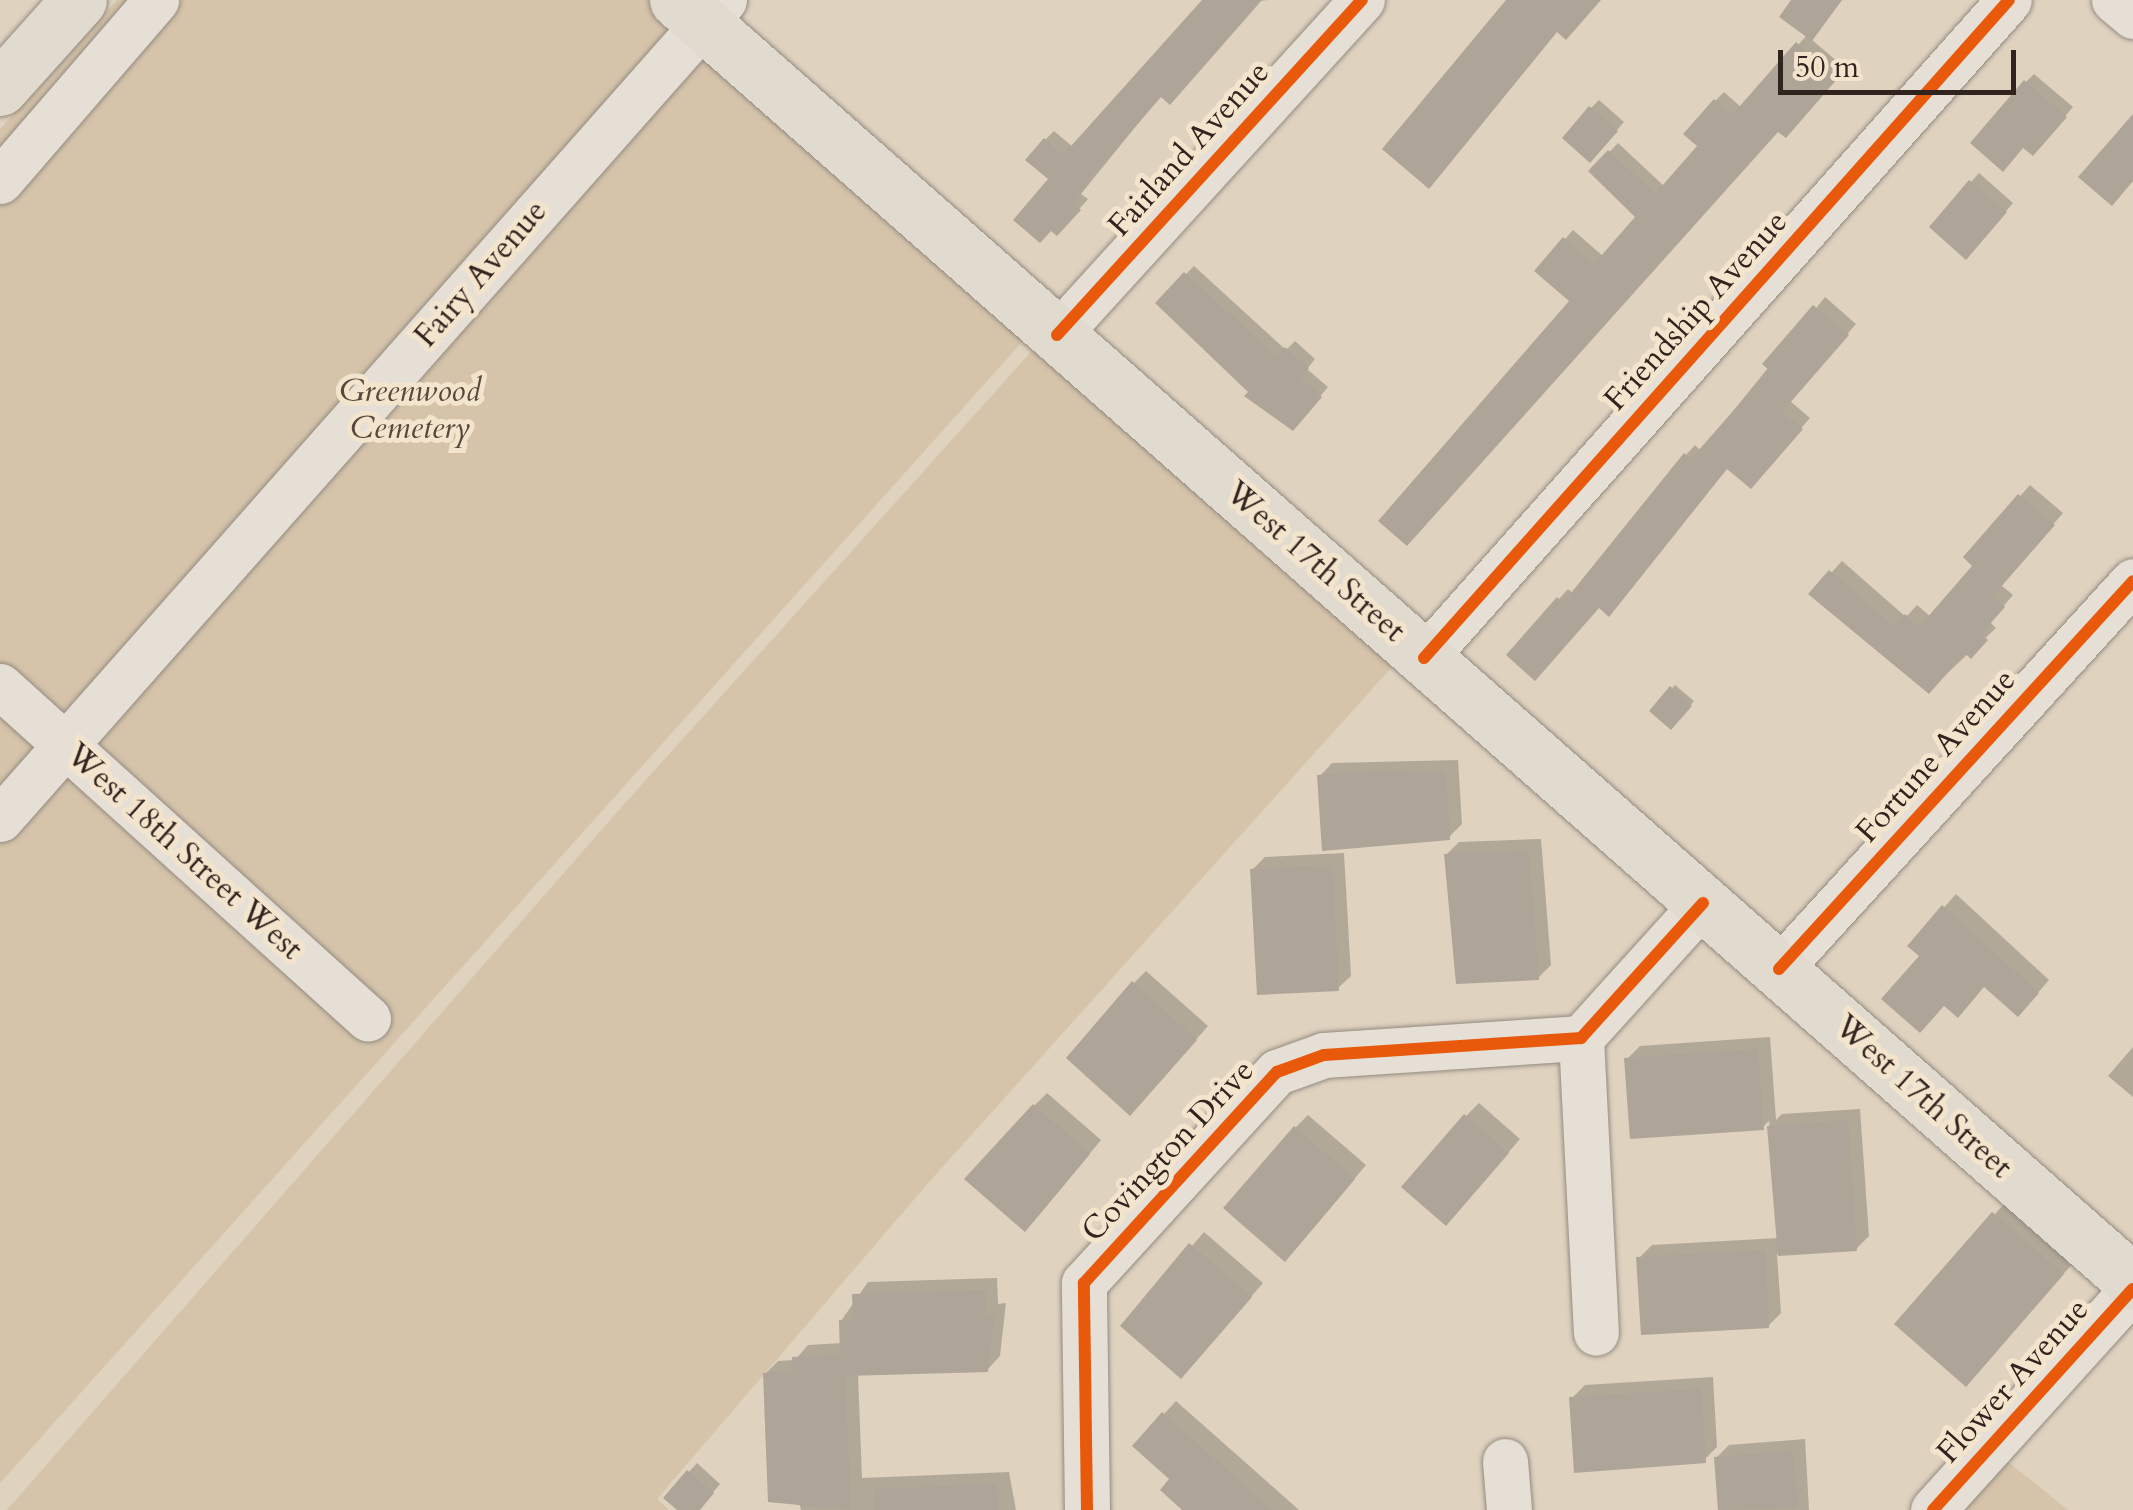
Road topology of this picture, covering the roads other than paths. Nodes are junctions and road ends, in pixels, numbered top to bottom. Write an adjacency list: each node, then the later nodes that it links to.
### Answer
1 (80, 0): 8 (main road)
2 (156, 0): 9 (street)
3 (1362, 0): 10 (street, Fairland Avenue)
4 (2009, 0): 12 (street, Friendship Avenue)
5 (2114, 0): 7 (street)
6 (702, 8): 10 (main road, West 17th Street); 14 (street, Fairy Avenue)
7 (2133, 16)
8 (0, 88)
9 (0, 181)
10 (1057, 336): 12 (main road, West 17th Street)
11 (2133, 581): 17 (street, Fortune Avenue)
12 (1424, 658): 16 (main road, West 17th Street)
13 (0, 686): 14 (street, West 18th Street West)
14 (65, 746): 15 (street, Fairy Avenue); 18 (street, West 18th Street West)
15 (0, 819)
16 (1702, 903): 17 (main road, West 17th Street); 19 (street)
17 (1779, 969): 20 (main road, West 17th Street)
18 (368, 1018)
19 (1581, 1038): 21 (street); 23 (street, Covington Drive)
20 (2133, 1286): 25 (street, Flower Avenue)
21 (1596, 1332)
22 (1505, 1461): 24 (street)
23 (1087, 1510)
24 (1509, 1510)
25 (1933, 1510)

